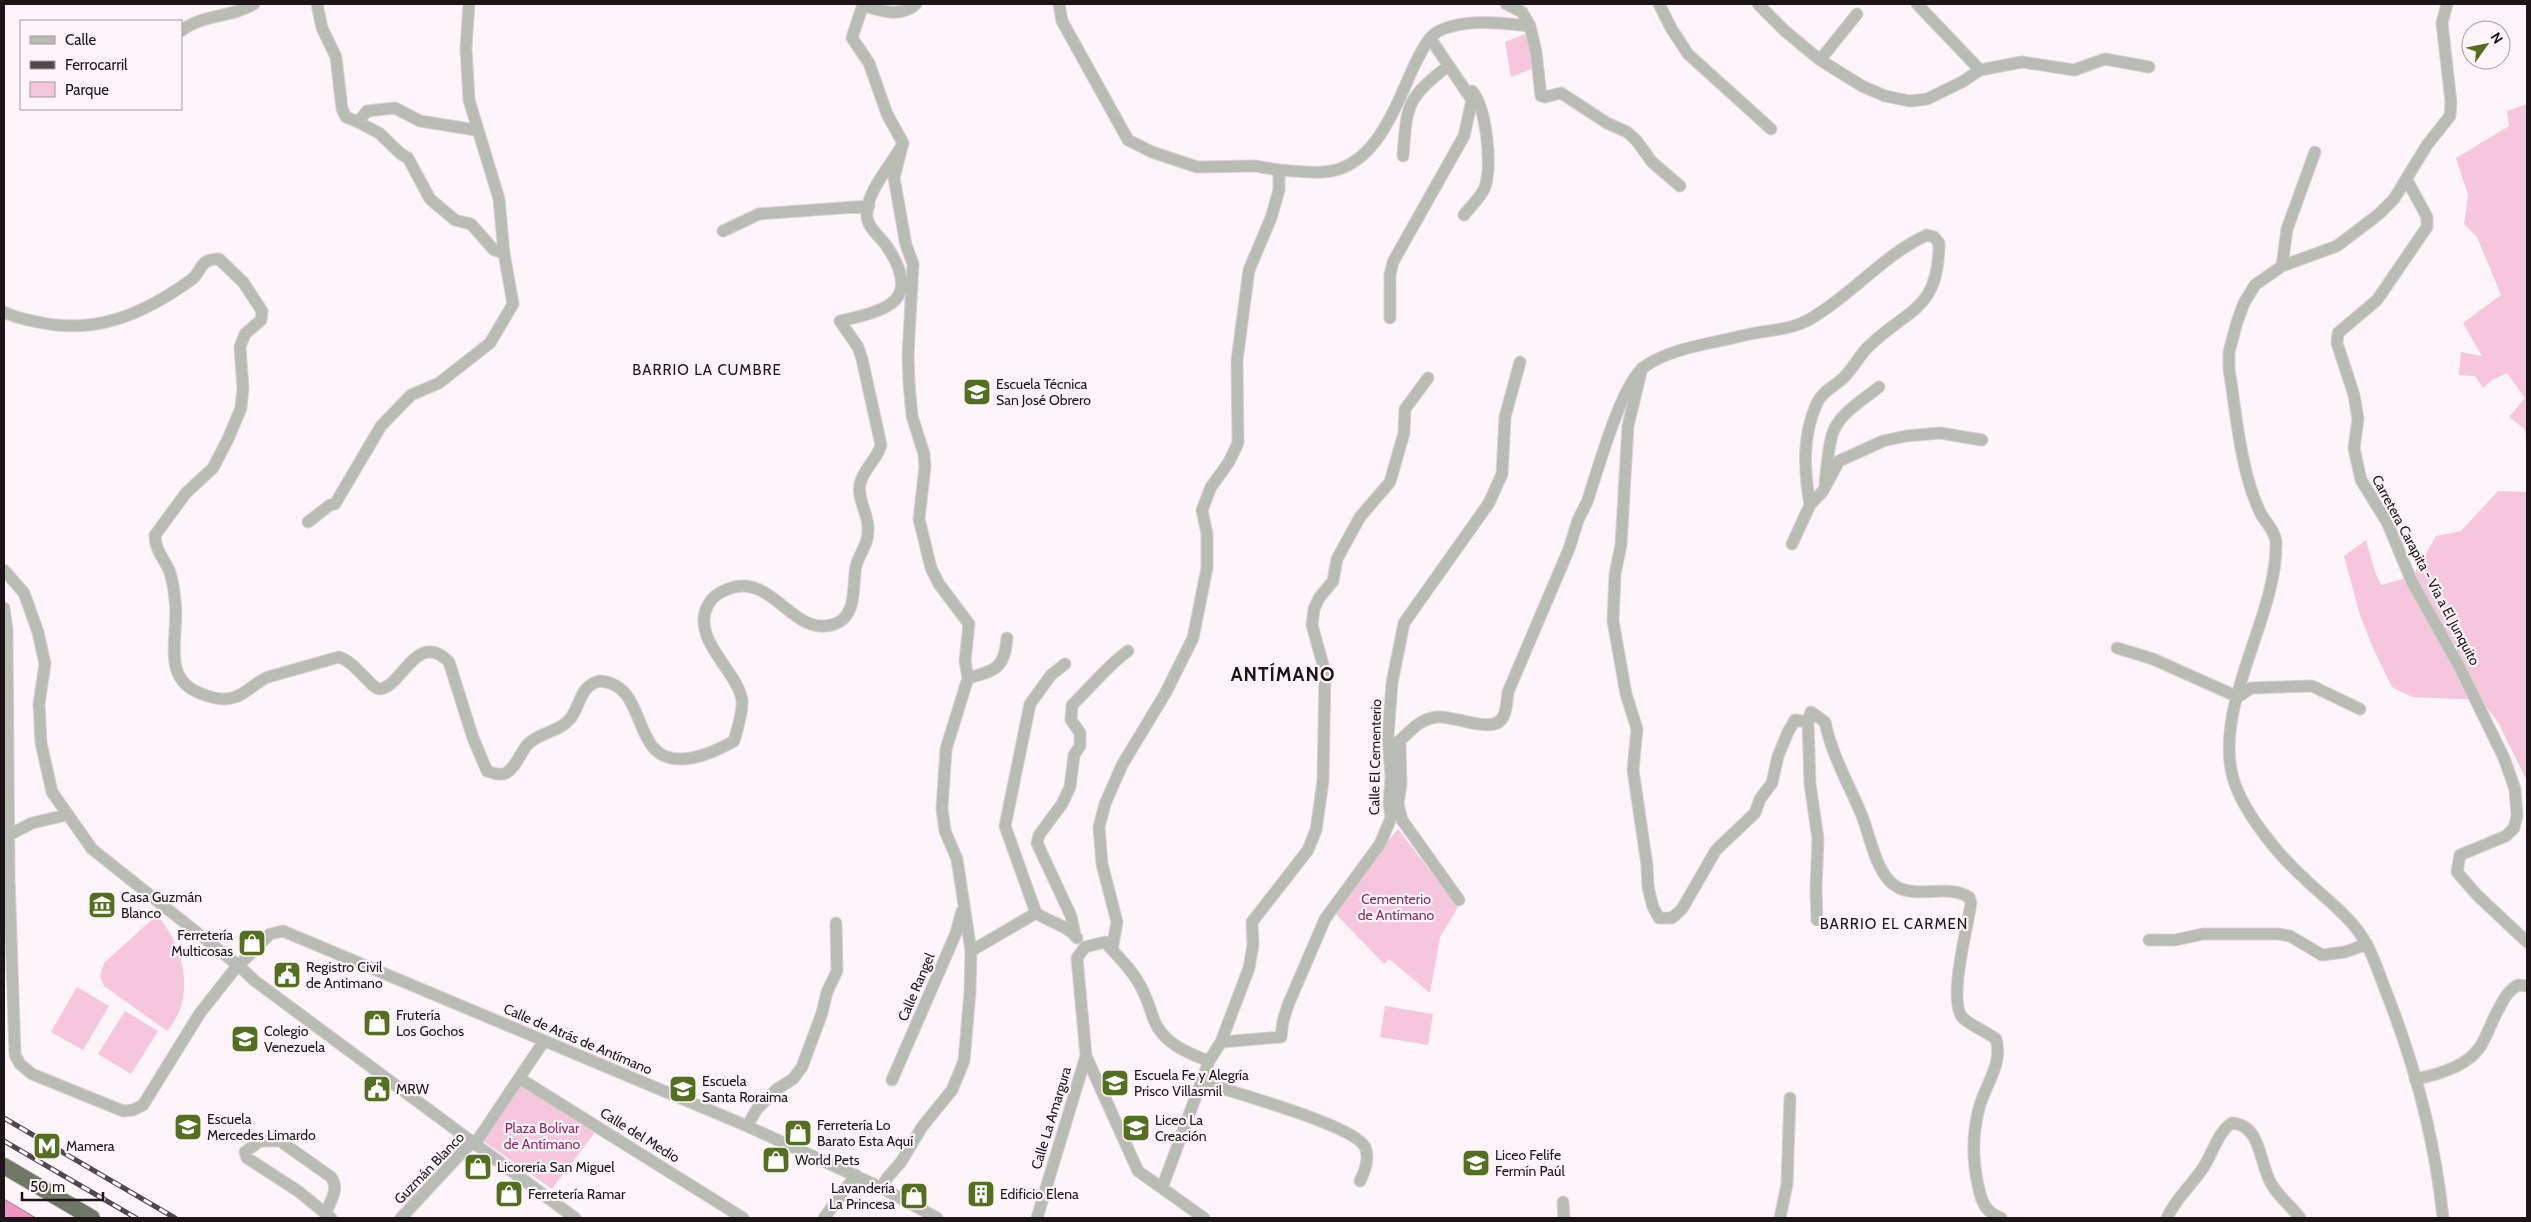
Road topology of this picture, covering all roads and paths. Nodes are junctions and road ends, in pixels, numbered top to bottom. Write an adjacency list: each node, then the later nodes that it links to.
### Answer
1 (254, 4): 14 (street)
2 (317, 4): 21 (street)
3 (469, 4): 23 (street)
4 (863, 4): 5 (street); 24 (street)
5 (916, 4)
6 (1059, 4): 27 (street)
7 (1506, 4): 13 (street)
8 (1659, 4): 22 (street)
9 (1758, 4): 16 (street)
10 (1917, 4): 19 (street)
11 (2447, 4): 28 (street)
12 (1857, 14): 16 (street)
13 (1530, 26): 15 (street); 29 (street)
14 (182, 30)
15 (1430, 38): 17 (street); 27 (street)
16 (1820, 60): 19 (street)
17 (1448, 66): 20 (street); 26 (street)
18 (2149, 67): 19 (street)
19 (1980, 70)
20 (1464, 87): 31 (street); 36 (street)
21 (358, 122): 23 (street); 33 (street)
22 (1771, 129)
23 (476, 130): 33 (street)
24 (903, 143): 30 (street); 52 (street)
25 (2315, 152): 34 (street)
26 (1404, 156)
27 (1279, 170): 70 (street)
28 (2407, 180): 34 (street); 67 (street, Carretera Carapita - Vía a El Junquito)
29 (1680, 186)
30 (869, 206): 32 (street); 35 (street)
31 (1464, 216)
32 (723, 231)
33 (504, 254): 44 (street)
34 (2282, 266): 53 (street)
35 (4, 312)
36 (1390, 318)
37 (1520, 362): 57 (street, Calle El Cementerio)
38 (1642, 368): 43 (street); 55 (street); 56 (street)
39 (1428, 378): 75 (street)
40 (1879, 387): 42 (street)
41 (1982, 440): 42 (street)
42 (1823, 491): 43 (street)
43 (1810, 505): 45 (street)
44 (308, 522)
45 (1792, 544)
46 (4, 570): 58 (street)
47 (4, 608): 59 (street, Calle de Atrás de Antímano)
48 (1007, 638): 52 (street)
49 (2117, 648): 53 (street)
50 (1128, 651): 65 (street)
51 (1065, 664): 62 (street)
52 (968, 678): 61 (street)
53 (2238, 697): 54 (street); 68 (street)
54 (2360, 709)
55 (1808, 722): 63 (street); 102 (street)
56 (1400, 742): 57 (street); 60 (street)
57 (1390, 748): 75 (street, Calle El Cementerio)
58 (66, 815): 59 (street); 72 (street)
59 (9, 835): 72 (street, Calle de Atrás de Antímano)
60 (1459, 900)
61 (964, 904): 71 (street); 80 (street, Calle Rangel)
62 (1036, 913): 65 (street); 71 (street)
63 (1818, 920)
64 (836, 923): 83 (street)
65 (1075, 935): 69 (street)
66 (2148, 940): 68 (street)
67 (2527, 942)
68 (2367, 944): 79 (street)
69 (1085, 947): 70 (street); 76 (street, Calle La Amargura)
70 (1112, 950): 77 (street)
71 (971, 951): 88 (street)
72 (239, 966): 74 (street, Calle de Atrás de Antímano); 84 (street)
73 (2527, 986): 79 (street)
74 (544, 1041): 78 (street, Guzmán Blanco); 83 (street, Calle de Atrás de Antímano)
75 (1221, 1042): 77 (street)
76 (1086, 1056): 89 (street, Calle La Amargura); 98 (street, Calle La Amargura)
77 (1209, 1061): 81 (street)
78 (519, 1078): 84 (street, Guzmán Blanco); 95 (street, Calle del Medio)
79 (2415, 1079): 105 (street)
80 (892, 1080)
81 (1202, 1082): 87 (street); 89 (street)
82 (1790, 1098): 101 (street)
83 (747, 1126): 86 (street, Calle de Atrás de Antímano)
84 (476, 1140): 93 (street, Guzmán Blanco); 94 (street)
85 (4, 1166): 92 (highway)
86 (856, 1175): 88 (street, Calle de Atrás de Antímano); 96 (street)
87 (1360, 1181)
88 (882, 1188): 97 (street, Calle de Atrás de Antímano)
89 (1162, 1188): 99 (street, Calle La Amargura)
90 (1563, 1202): 100 (street)
91 (328, 1216): 91 (street)
92 (92, 1218)
93 (402, 1218)
94 (575, 1218)
95 (743, 1218)
96 (824, 1218)
97 (937, 1218)
98 (1037, 1218)
99 (1204, 1218)
100 (1564, 1218)
101 (1780, 1218)
102 (2001, 1218)
103 (2167, 1218): 104 (street)
104 (2300, 1218)
105 (2443, 1218)

